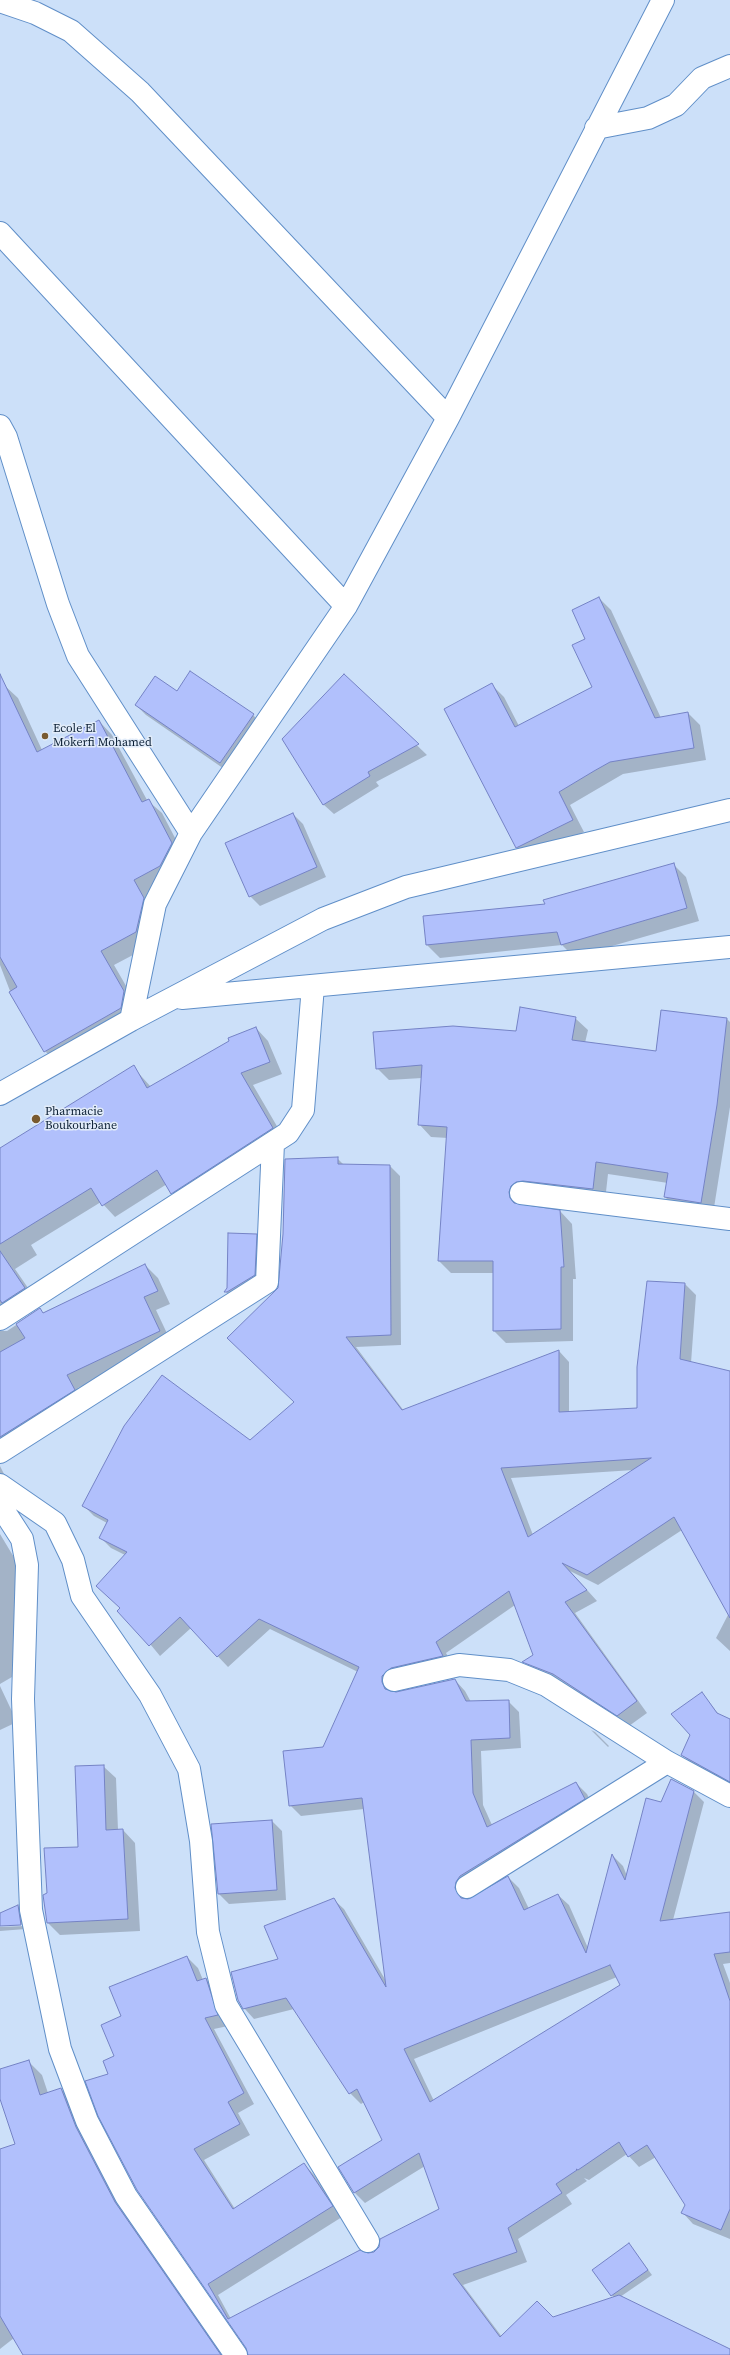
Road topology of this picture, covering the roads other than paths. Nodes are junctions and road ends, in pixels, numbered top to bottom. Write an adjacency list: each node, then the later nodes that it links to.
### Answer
1 (663, 0): 4 (street)
2 (0, 1): 6 (street)
3 (730, 66): 4 (street)
4 (596, 128): 6 (street)
5 (0, 233): 8 (street)
6 (448, 418): 8 (street)
7 (0, 426): 10 (street)
8 (346, 606): 10 (street)
9 (730, 810): 13 (street)
10 (191, 833): 14 (street)
11 (730, 947): 12 (street)
12 (313, 986): 13 (street); 16 (street)
13 (172, 999): 14 (street)
14 (132, 1020): 15 (street)
15 (0, 1094)
16 (273, 1143): 19 (street); 20 (street)
17 (521, 1193): 18 (street)
18 (730, 1219)
19 (0, 1319)
20 (0, 1452)
21 (0, 1484): 27 (street)
22 (0, 1505): 28 (street)
23 (394, 1680): 24 (street)
24 (667, 1762): 25 (street); 26 (street)
25 (730, 1796)
26 (467, 1887)
27 (368, 2241)
28 (236, 2355)

